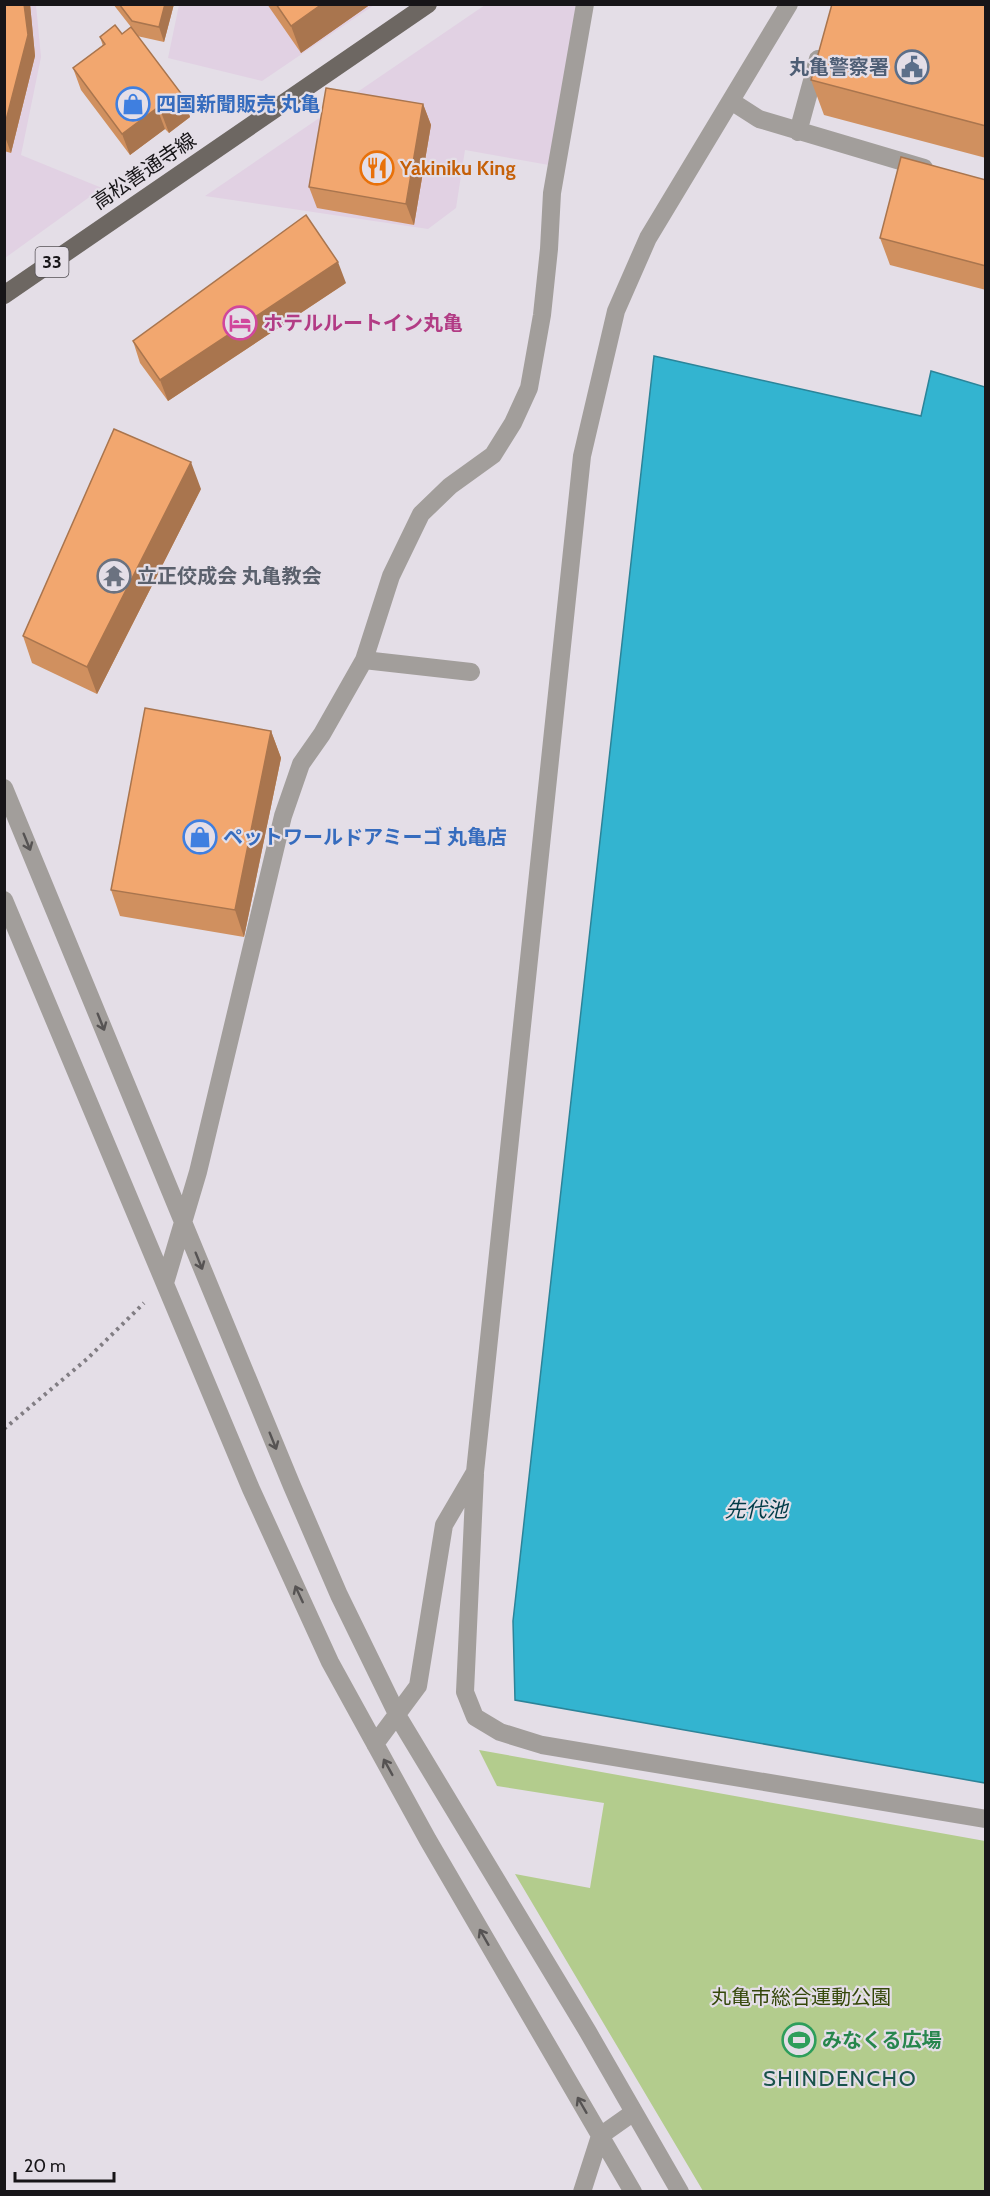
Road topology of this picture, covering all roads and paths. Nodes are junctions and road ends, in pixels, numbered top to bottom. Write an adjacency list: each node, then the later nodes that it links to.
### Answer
1 (428, 4): 8 (main road, 高松善通寺線 / 33)
2 (585, 4): 9 (street)
3 (789, 4): 5 (street)
4 (821, 47): 6 (street)
5 (731, 101): 6 (street); 16 (street)
6 (798, 132): 7 (street)
7 (941, 173)
8 (4, 296)
9 (364, 660): 10 (street); 13 (street)
10 (471, 672)
11 (4, 788): 13 (street, one-way to 13)
12 (4, 900): 14 (street)
13 (183, 1222): 14 (street); 17 (street, one-way to 17)
14 (165, 1283): 15 (path); 18 (street, one-way to 14)
15 (4, 1429)
16 (475, 1472): 17 (street); 19 (street)
17 (397, 1713): 18 (street); 20 (street)
18 (375, 1744): 21 (street, one-way to 18)
19 (986, 1819)
20 (634, 2112): 21 (street); 24 (street)
21 (600, 2136): 22 (street); 23 (street)
22 (582, 2192)
23 (633, 2192)
24 (680, 2192)

